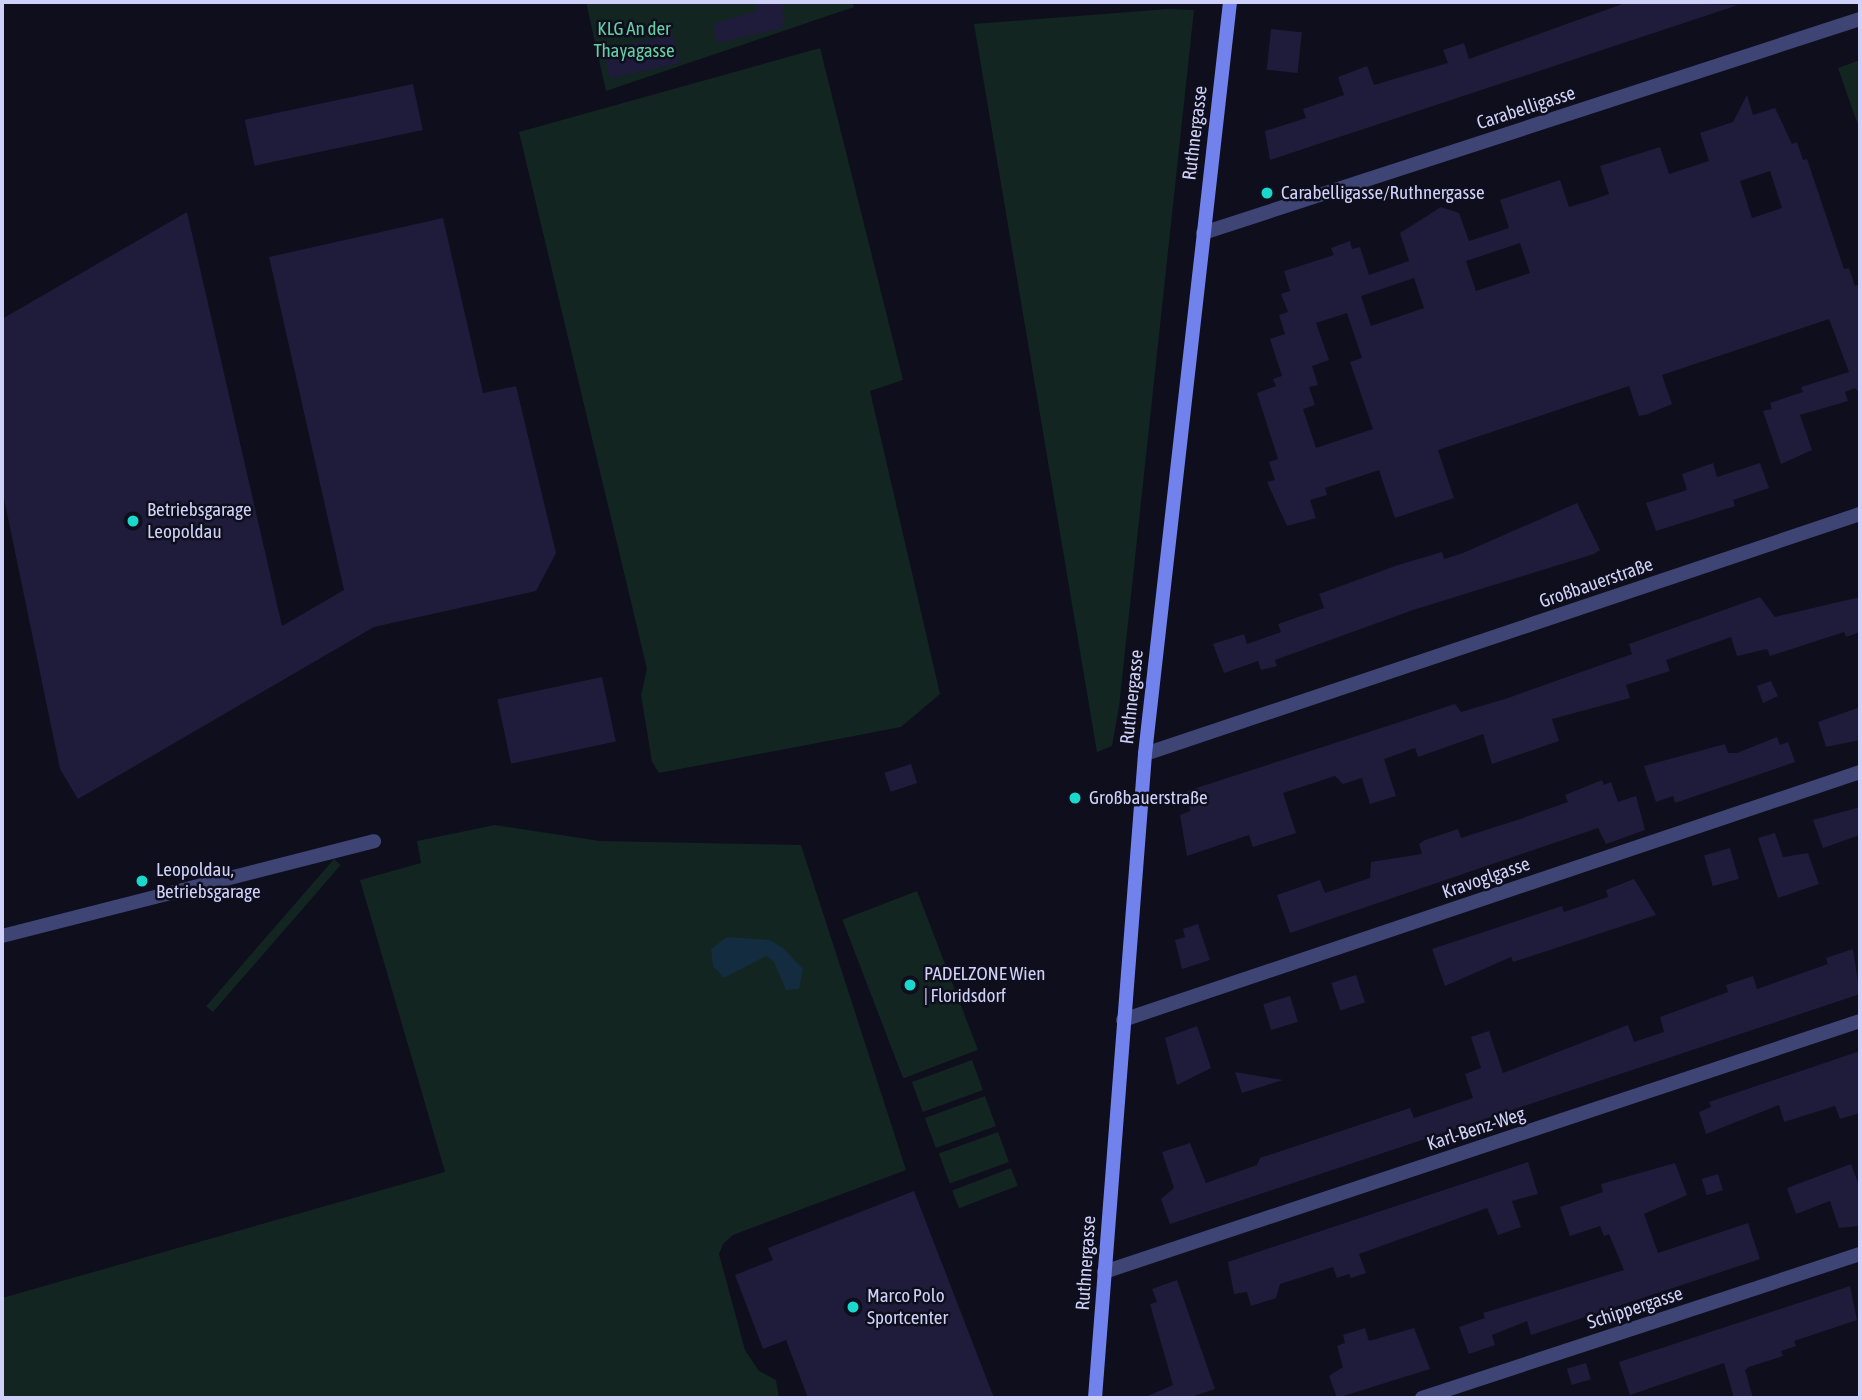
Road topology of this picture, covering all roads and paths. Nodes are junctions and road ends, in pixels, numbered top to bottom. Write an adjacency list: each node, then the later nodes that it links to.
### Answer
1 (1230, 2): 3 (street, Ruthnergasse)
2 (1860, 19): 3 (street, Carabelligasse)
3 (1203, 233): 5 (street, Ruthnergasse)
4 (1860, 514): 5 (street, Großbauerstraße)
5 (1145, 754): 9 (street, Ruthnergasse)
6 (1860, 772): 9 (street, Kravoglgasse)
7 (374, 841): 8 (street)
8 (2, 936)
9 (1123, 1020): 12 (street, Ruthnergasse)
10 (1860, 1021): 12 (street, Karl-Benz-Weg)
11 (1860, 1254): 14 (street, Schippergasse)
12 (1104, 1272): 13 (street, Ruthnergasse)
13 (1095, 1398)
14 (1422, 1398)

